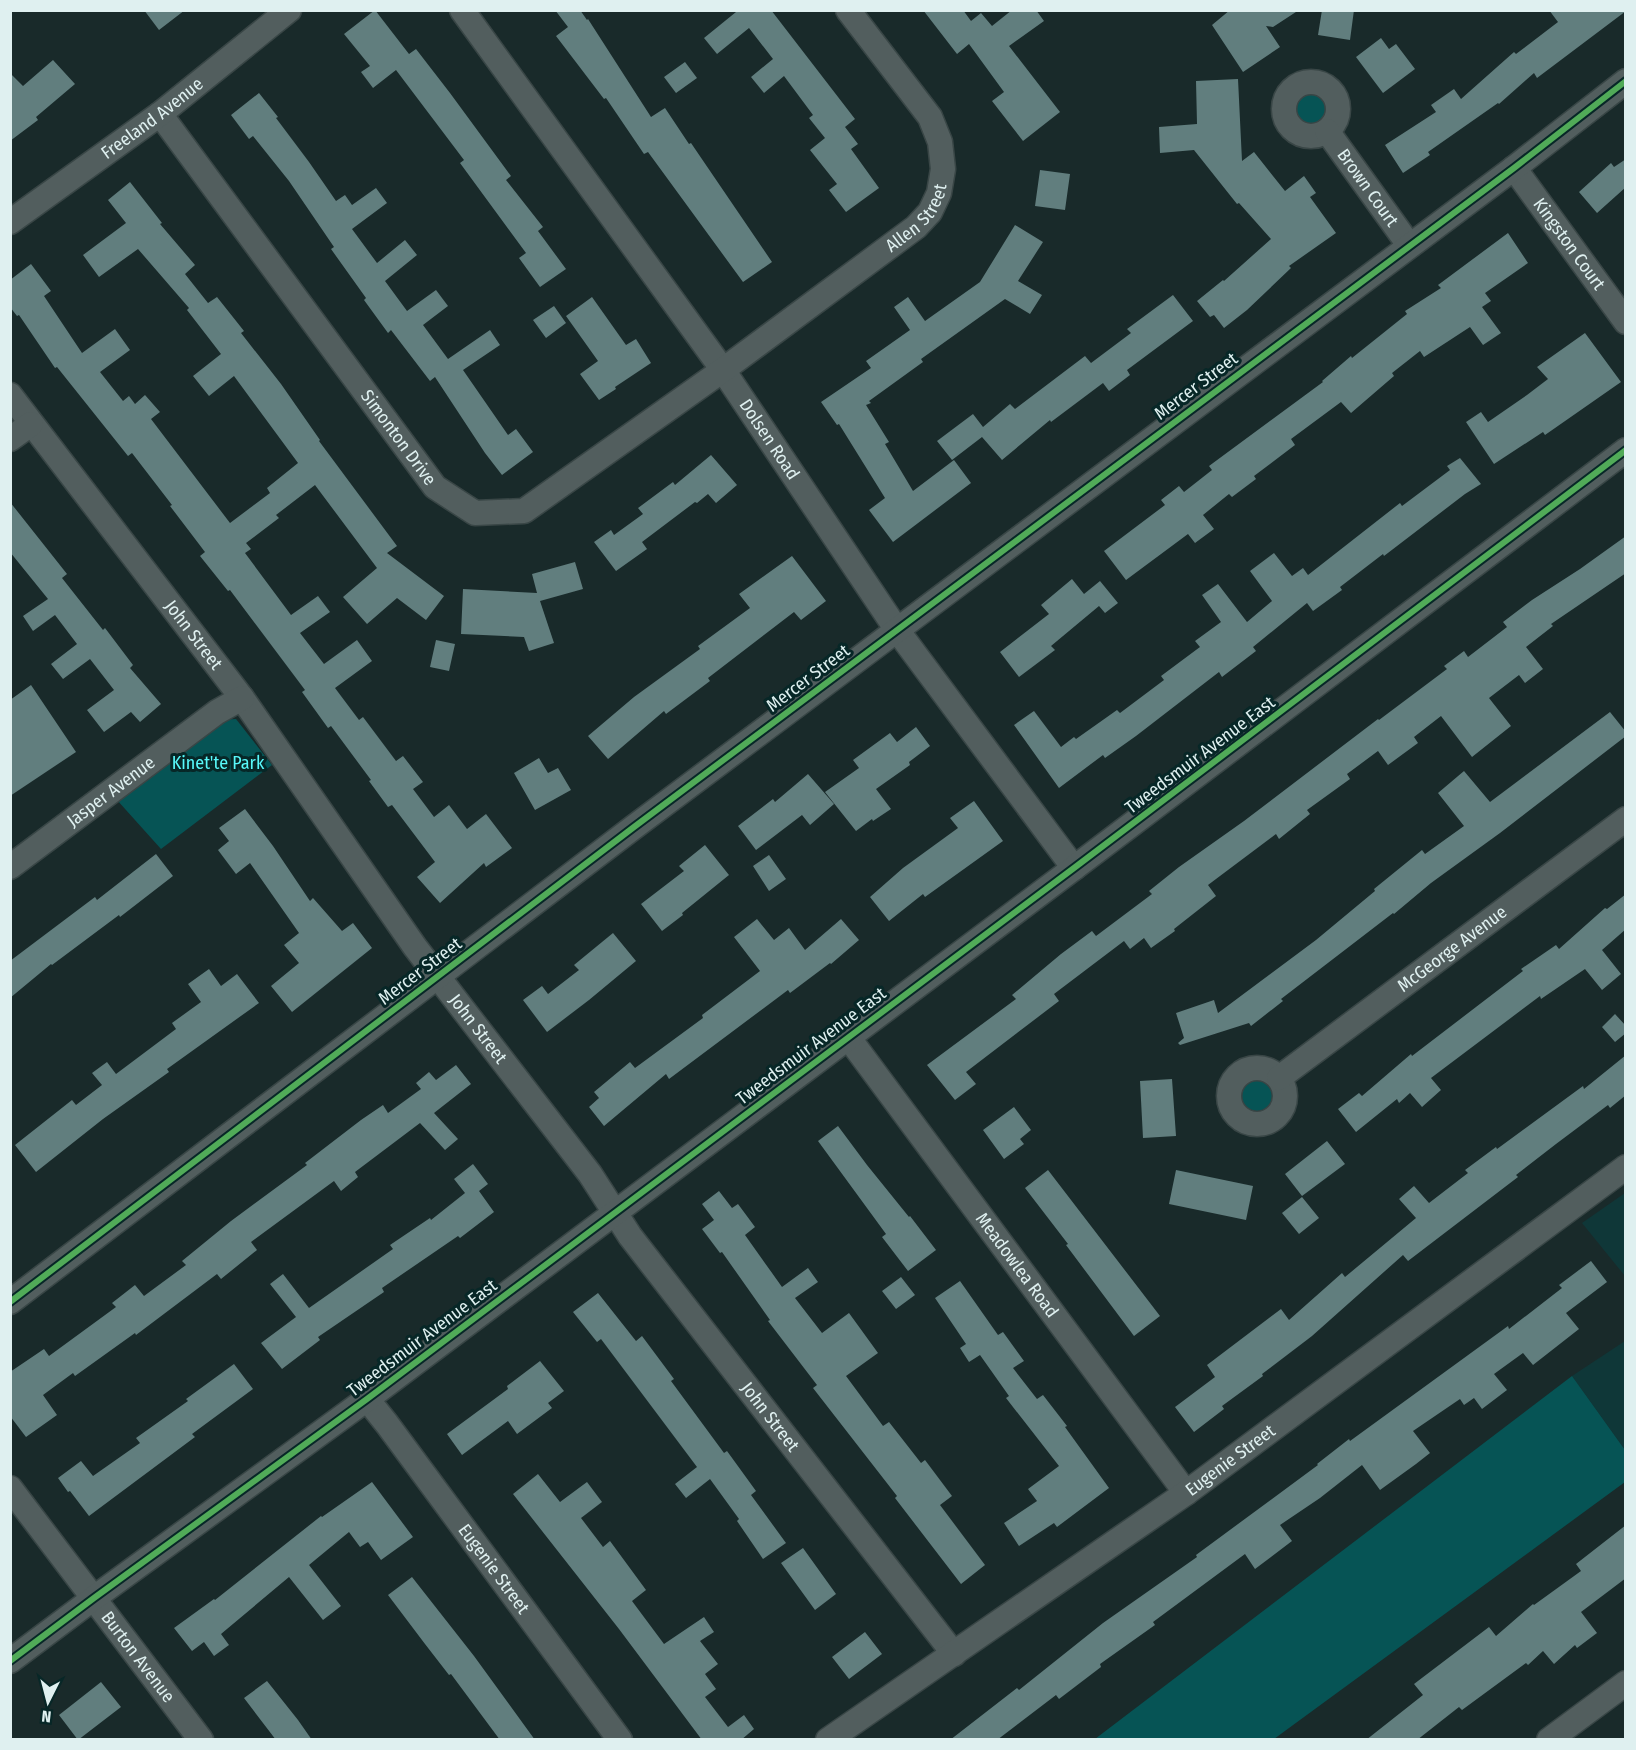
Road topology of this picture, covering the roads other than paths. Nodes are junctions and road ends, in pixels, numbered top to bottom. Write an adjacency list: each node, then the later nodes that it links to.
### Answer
1 (462, 10): 11 (street, Dolsen Road)
2 (848, 10): 11 (street, Allen Street)
3 (278, 14): 5 (street, Freeland Avenue)
4 (1626, 81): 7 (street, Mercer Street)
5 (160, 114): 8 (street, Freeland Avenue); 11 (street, Simonton Drive)
6 (1327, 131): 9 (street, Brown Court)
7 (1514, 168): 9 (street, Mercer Street); 10 (street, Kingston Court)
8 (10, 222)
9 (1409, 245): 16 (street, Mercer Street)
10 (1626, 322)
11 (723, 370): 16 (street, Dolsen Road)
12 (10, 395): 13 (street, John Street)
13 (31, 424): 14 (street); 17 (street, John Street)
14 (10, 439)
15 (1626, 450): 20 (street, Tweedsmuir Avenue East)
16 (897, 630): 20 (street, Dolsen Road); 21 (street, Mercer Street)
17 (242, 698): 19 (street, Jasper Avenue); 21 (street, John Street)
18 (1626, 819): 23 (street, McGeorge Avenue)
19 (10, 867)
20 (1074, 868): 22 (street, Tweedsmuir Avenue East)
21 (439, 976): 25 (street, John Street); 26 (street, Mercer Street)
22 (848, 1037): 25 (street, Tweedsmuir Avenue East); 29 (street, Meadowlea Road)
23 (1279, 1078)
24 (1626, 1167): 29 (street, Eugenie Street)
25 (616, 1212): 27 (street, Tweedsmuir Avenue East); 31 (street, John Street)
26 (10, 1302)
27 (367, 1399): 30 (street, Tweedsmuir Avenue East); 35 (street, Eugenie Street)
28 (10, 1488): 30 (street, Burton Avenue)
29 (1186, 1493): 31 (street, Eugenie Street)
30 (94, 1598): 32 (street, Tweedsmuir Avenue East); 34 (street, Burton Avenue)
31 (954, 1654): 36 (street, Eugenie Street)
32 (10, 1661)
33 (1626, 1683): 37 (street)
34 (201, 1740)
35 (620, 1740)
36 (828, 1740)
37 (1549, 1740)

